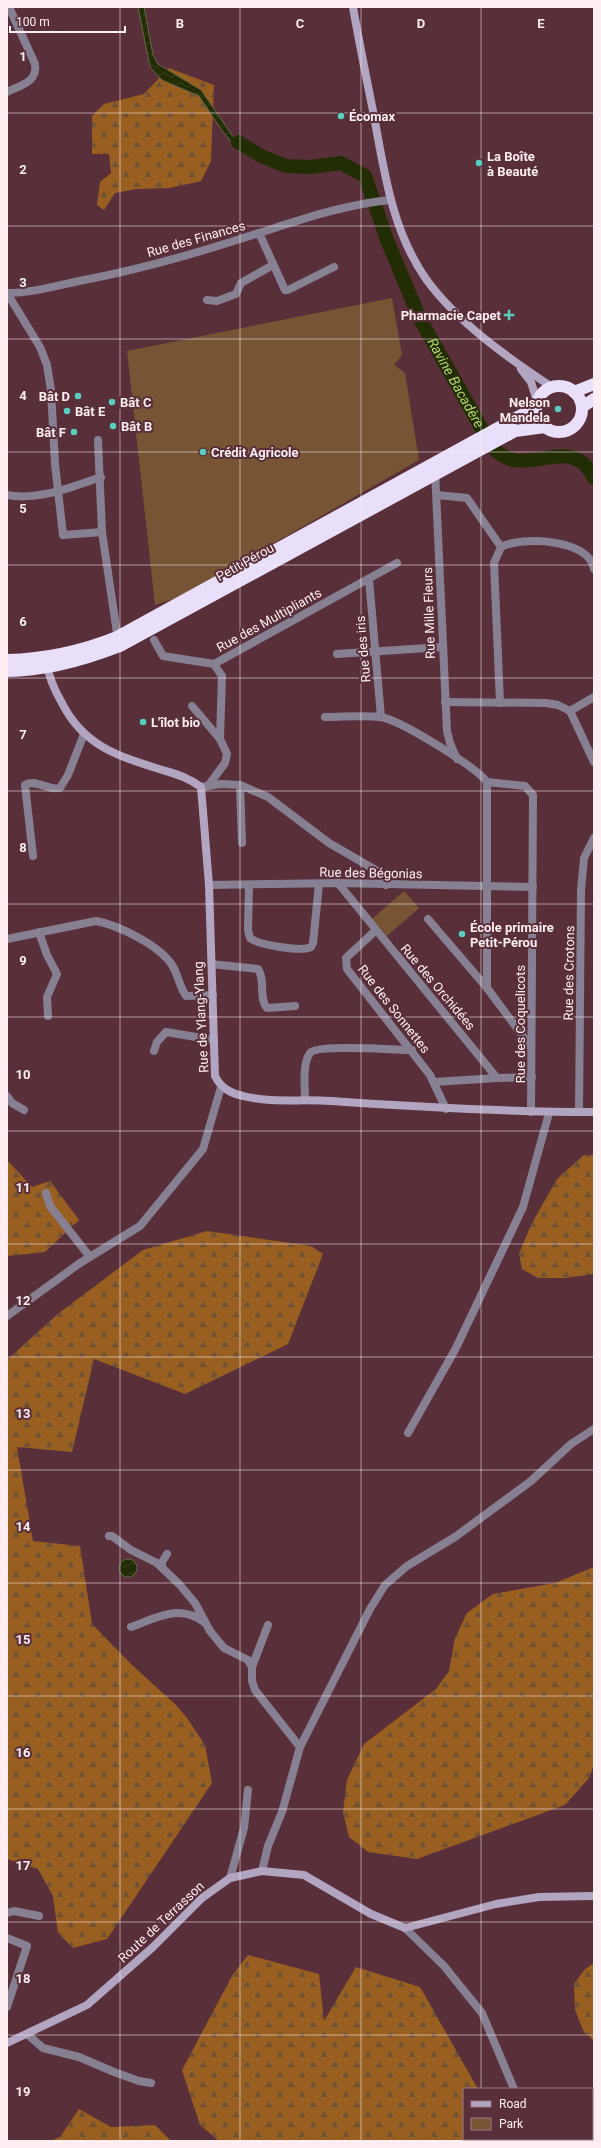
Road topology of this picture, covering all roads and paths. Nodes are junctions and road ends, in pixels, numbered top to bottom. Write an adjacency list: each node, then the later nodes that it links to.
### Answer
1 (353, 7): 4 (street)
2 (8, 9): 3 (street)
3 (7, 92)
4 (390, 200): 5 (street, Rue des Finances); 10 (street)
5 (259, 233): 6 (street); 8 (street, Rue des Finances)
6 (273, 265): 7 (street); 9 (street)
7 (334, 267)
8 (7, 293): 22 (street)
9 (207, 300)
10 (514, 361): 12 (street); 15 (street)
11 (594, 384): 13 (highway)
12 (552, 387): 13 (highway); 15 (highway)
13 (574, 392): 16 (highway)
14 (594, 399): 16 (highway)
15 (537, 404): 17 (highway); 19 (highway, Petit Pérou)
16 (582, 407): 17 (highway)
17 (545, 427): 19 (highway, Petit Pérou)
18 (98, 440): 21 (street)
19 (488, 440): 20 (highway, Petit Pérou)
20 (435, 469): 24 (street, Rue Mille Fleurs); 31 (highway, Petit Pérou)
21 (101, 477): 22 (street); 25 (street)
22 (58, 492): 23 (street); 25 (street)
23 (7, 495)
24 (437, 495): 26 (street); 32 (street, Rue Mille Fleurs)
25 (102, 532): 31 (street)
26 (501, 547): 28 (street); 41 (street)
27 (397, 563): 29 (street, Rue des Multipliants)
28 (594, 569)
29 (369, 579): 33 (street, Rue des iris); 37 (street, Rue des Multipliants)
30 (154, 640): 37 (street, Rue des Multipliants)
31 (119, 641): 36 (highway, Petit Pérou)
32 (442, 647): 33 (street); 40 (street, Rue Mille Fleurs)
33 (375, 651): 34 (street); 45 (street, Rue des iris)
34 (337, 654)
35 (7, 660): 36 (highway, Petit Pérou)
36 (46, 662): 38 (highway, Petit Pérou); 46 (street)
37 (214, 664): 47 (street)
38 (7, 671)
39 (594, 697): 43 (street)
40 (445, 702): 41 (street); 48 (street, Rue Mille Fleurs)
41 (500, 703): 43 (street)
42 (192, 706): 47 (street)
43 (570, 711): 49 (street)
44 (325, 717): 45 (street)
45 (381, 717): 48 (street)
46 (84, 734): 52 (street); 55 (street)
47 (220, 739): 52 (street)
48 (457, 759): 50 (street)
49 (594, 762)
50 (487, 782): 61 (street); 62 (street, Rue des Coquelicots)
51 (240, 785): 52 (street); 54 (street); 60 (street)
52 (204, 787): 58 (street, Rue de Ylang-Ylang)
53 (594, 838): 85 (street, Rue des Crotons)
54 (242, 843)
55 (33, 856)
56 (338, 883): 57 (street, Rue des Bégonias); 60 (street, Rue des Bégonias); 64 (street, Rue des Orchidées)
57 (319, 884): 59 (street, Rue des Bégonias); 59 (street)
58 (209, 885): 59 (street, Rue des Bégonias); 67 (street, Rue de Ylang-Ylang)
59 (250, 885)
60 (386, 885): 61 (street, Rue des Bégonias)
61 (486, 887): 62 (street, Rue des Bégonias); 68 (street)
62 (533, 887): 73 (street, Rue des Coquelicots)
63 (428, 919): 68 (street)
64 (375, 931): 74 (street, Rue des Sonnettes); 77 (street, Rue des Orchidées)
65 (39, 932): 66 (street); 69 (street); 71 (street)
66 (7, 939)
67 (211, 964): 69 (street, Rue de Ylang-Ylang); 70 (street)
68 (488, 988): 73 (street)
69 (213, 995): 72 (street, Rue de Ylang-Ylang)
70 (295, 1006)
71 (48, 1016)
72 (214, 1040): 75 (street); 79 (street, Rue de Ylang-Ylang)
73 (531, 1047): 76 (street, Rue des Coquelicots)
74 (412, 1050): 78 (street, Rue des Sonnettes); 81 (street)
75 (154, 1051)
76 (532, 1076): 77 (street); 84 (street, Rue des Coquelicots)
77 (497, 1078): 78 (street)
78 (434, 1082): 82 (street, Rue des Sonnettes)
79 (221, 1087): 81 (street, Rue de Ylang-Ylang); 89 (street)
80 (7, 1096): 83 (street)
81 (304, 1099): 82 (street, Rue de Ylang-Ylang)
82 (446, 1109): 84 (street, Rue de Ylang-Ylang)
83 (24, 1110)
84 (532, 1112): 87 (street, Rue de Ylang-Ylang)
85 (579, 1112): 86 (street, Rue de Ylang-Ylang); 87 (street, Rue de Ylang-Ylang)
86 (594, 1112)
87 (549, 1113): 92 (street)
88 (46, 1193): 89 (street)
89 (90, 1257): 90 (street)
90 (7, 1316)
91 (594, 1428): 100 (street)
92 (408, 1433)
93 (109, 1536): 95 (street)
94 (167, 1554): 95 (street)
95 (162, 1567): 96 (street)
96 (205, 1623): 98 (street); 99 (street)
97 (268, 1625): 99 (street)
98 (131, 1627)
99 (252, 1667): 100 (street)
100 (300, 1747): 102 (street)
101 (248, 1790): 103 (street)
102 (262, 1871): 103 (street, Route de Terrasson); 107 (street, Route de Terrasson)
103 (230, 1878): 110 (street, Route de Terrasson)
104 (594, 1896): 107 (street)
105 (7, 1914): 106 (street)
106 (39, 1916)
107 (405, 1928): 113 (street)
108 (7, 1938): 109 (street)
109 (7, 2007)
110 (27, 2034): 111 (street, Route de Terrasson); 112 (street)
111 (7, 2043)
112 (151, 2083)
113 (514, 2088)

